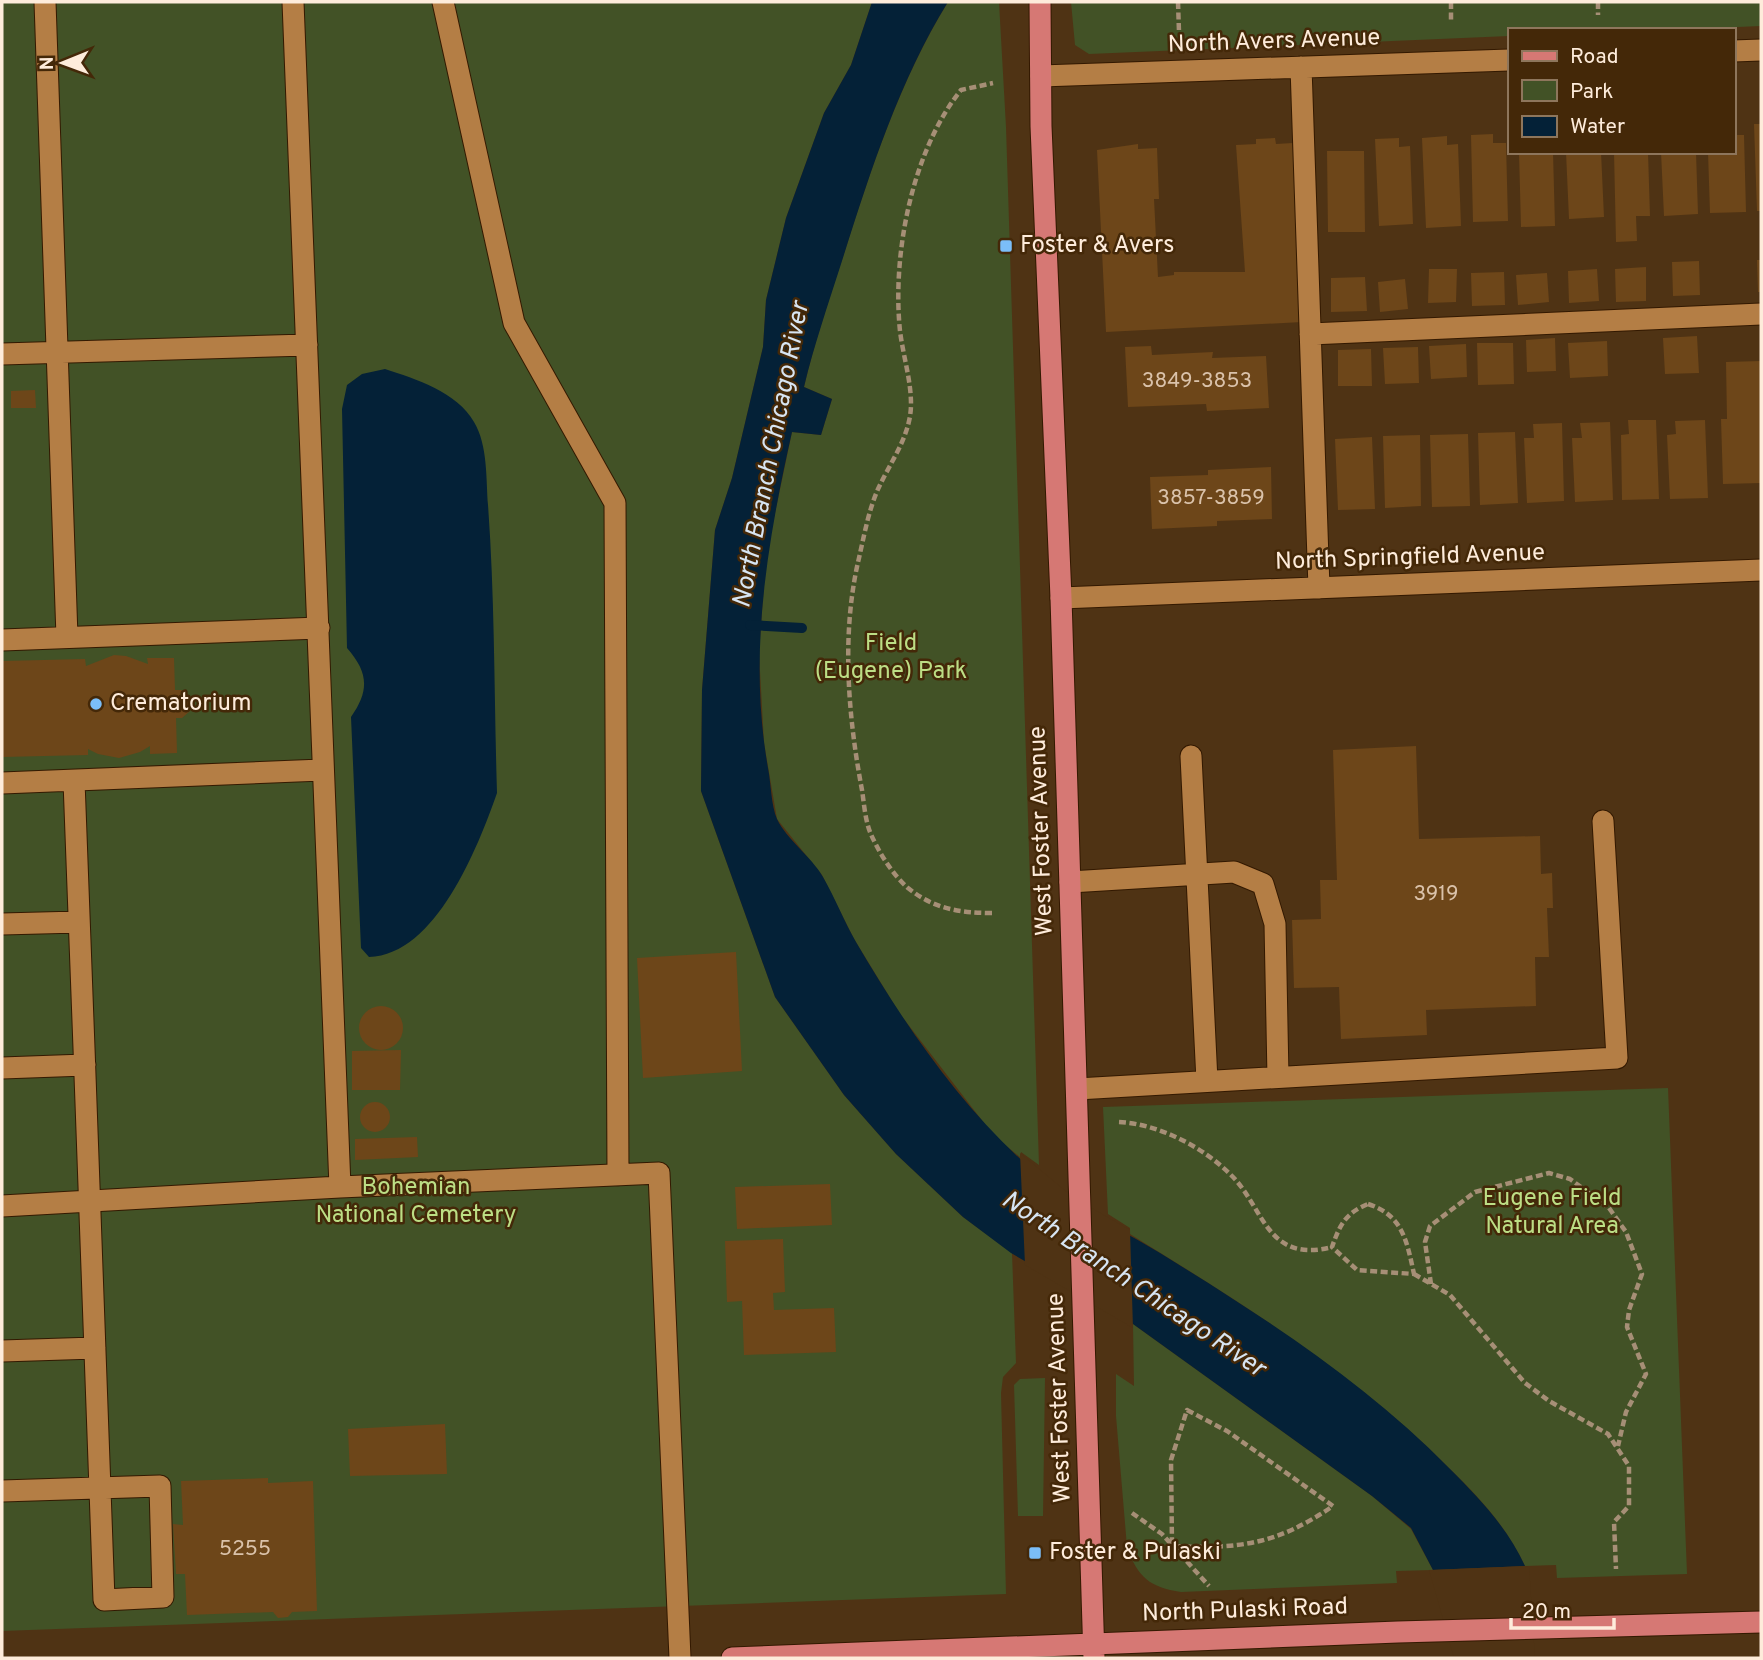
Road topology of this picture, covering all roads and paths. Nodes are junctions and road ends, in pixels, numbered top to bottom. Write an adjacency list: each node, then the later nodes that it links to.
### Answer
1 (45, 2): 20 (street)
2 (293, 2): 19 (street)
3 (443, 2): 44 (street)
4 (1040, 2): 15 (main road, West Foster Avenue)
5 (1178, 2): 10 (path)
6 (1451, 2): 9 (path)
7 (1598, 2): 8 (path)
8 (1598, 15)
9 (1451, 21)
10 (1179, 32)
11 (1761, 50): 12 (street)
12 (1735, 51)
13 (1508, 60): 14 (street, North Avers Avenue)
14 (1301, 67): 15 (street, North Avers Avenue); 18 (street)
15 (1041, 76): 24 (main road, West Foster Avenue)
16 (993, 83): 35 (path)
17 (1761, 314): 18 (street)
18 (1310, 334): 23 (street)
19 (307, 345): 20 (street); 25 (street)
20 (57, 352): 21 (street); 26 (street)
21 (2, 354)
22 (1761, 570): 23 (street, North Springfield Avenue)
23 (1319, 587): 24 (street, North Springfield Avenue)
24 (1061, 598): 34 (main road, West Foster Avenue)
25 (319, 628): 26 (street); 29 (street)
26 (67, 637): 27 (street)
27 (2, 640)
28 (1191, 756): 33 (street)
29 (322, 770): 30 (street); 45 (street)
30 (74, 780): 31 (street); 36 (street)
31 (2, 783)
32 (1603, 821): 40 (street)
33 (1196, 875): 34 (street); 40 (street); 41 (street)
34 (1070, 882): 42 (main road, West Foster Avenue)
35 (992, 914)
36 (79, 922): 37 (street); 38 (street)
37 (2, 924)
38 (85, 1065): 39 (street); 46 (street)
39 (2, 1068)
40 (1278, 1077): 41 (street)
41 (1207, 1082): 42 (street)
42 (1077, 1089): 61 (main road, West Foster Avenue)
43 (1119, 1122): 48 (path)
44 (618, 1175): 45 (street); 62 (street)
45 (340, 1187): 46 (street)
46 (90, 1202): 47 (street); 51 (street)
47 (2, 1206)
48 (1332, 1247): 49 (path); 49 (path)
49 (1415, 1274): 50 (path)
50 (1431, 1284): 53 (path); 53 (path)
51 (95, 1348): 52 (street); 54 (street)
52 (2, 1351)
53 (1618, 1446): 58 (path)
54 (101, 1488): 54 (street); 55 (street)
55 (2, 1491)
56 (1132, 1513): 57 (path)
57 (1172, 1546): 57 (path); 59 (path)
58 (1616, 1569)
59 (1209, 1586)
60 (1761, 1622): 61 (main road, North Pulaski Road)
61 (1094, 1651): 63 (main road, North Pulaski Road)
62 (681, 1658)
63 (732, 1658)

